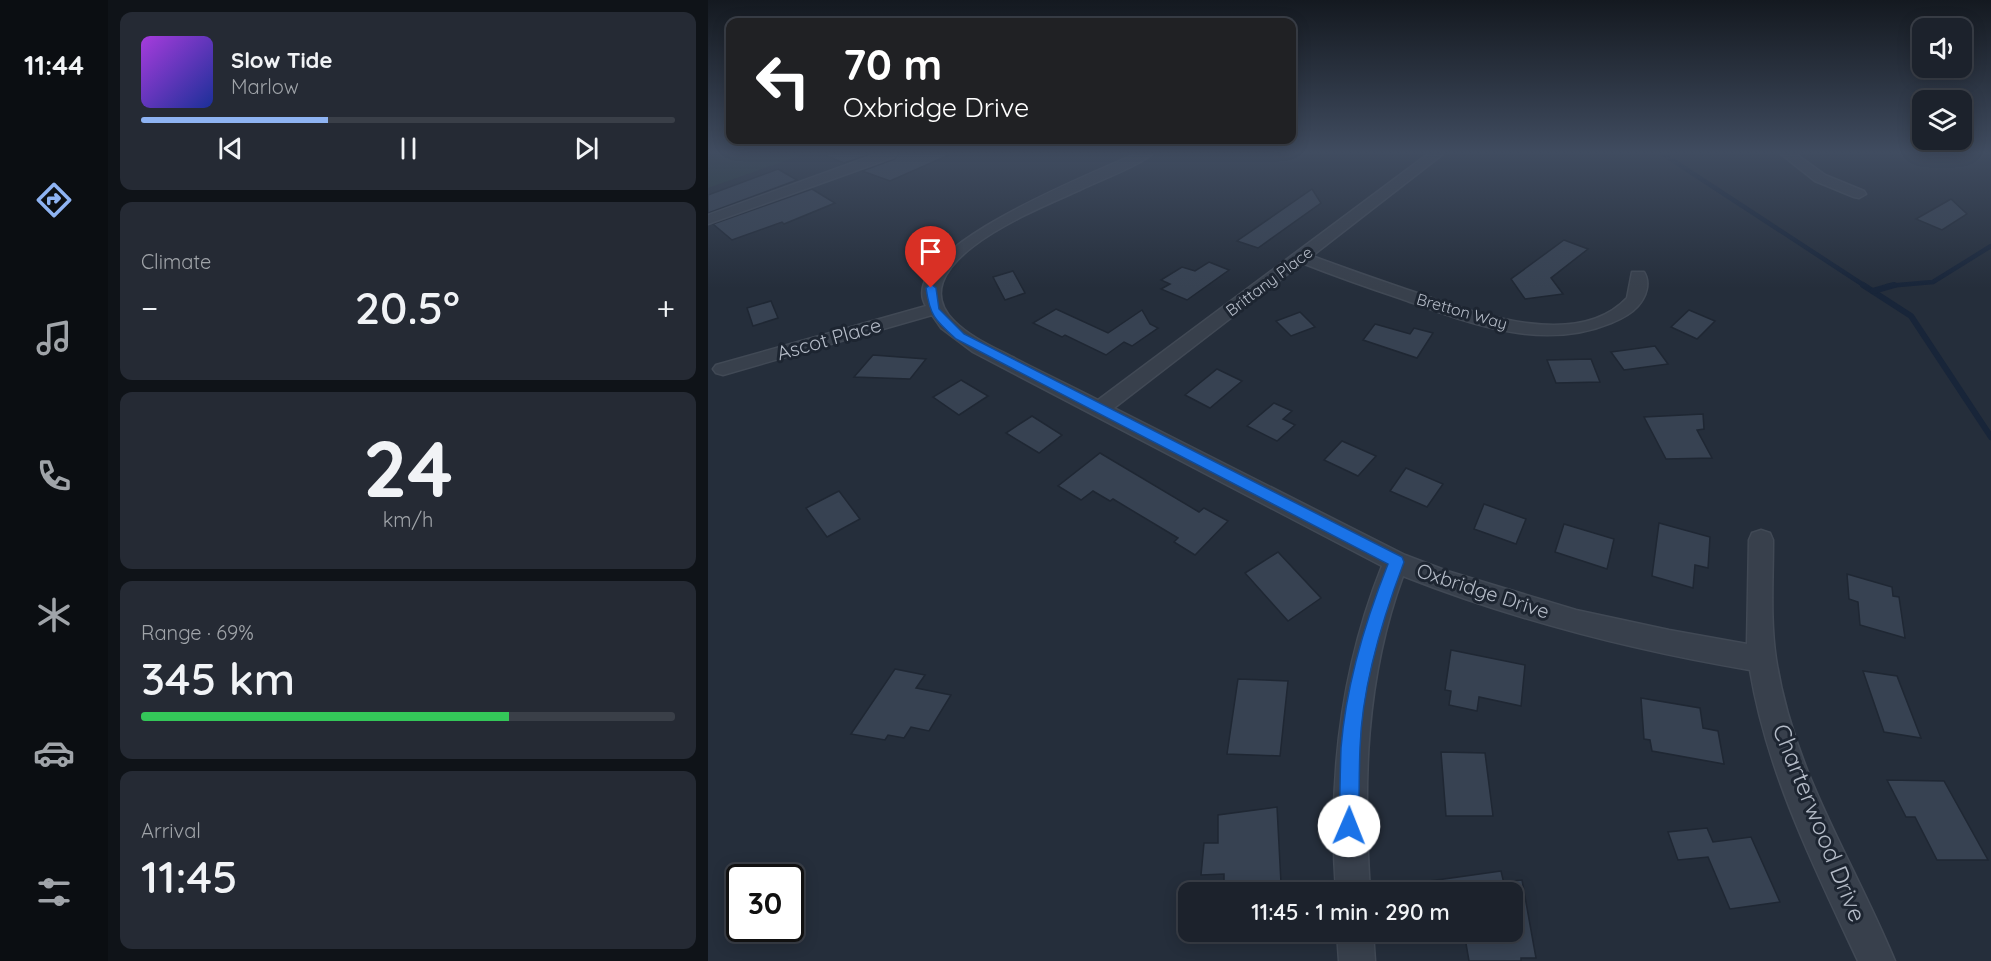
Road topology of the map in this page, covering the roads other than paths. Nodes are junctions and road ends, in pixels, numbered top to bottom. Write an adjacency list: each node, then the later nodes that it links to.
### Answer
1 (767, 199): 4 (street)
2 (1050, 199): 7 (street)
3 (1377, 199): 5 (street, Brittany Place)
4 (708, 220)
5 (1300, 257): 6 (street, Bretton Way); 9 (street, Brittany Place)
6 (1638, 276)
7 (934, 309): 8 (street, Ascot Place); 9 (street, Oxbridge Drive)
8 (723, 369)
9 (1101, 408): 11 (street, Oxbridge Drive)
10 (1761, 540): 12 (street, Charterwood Drive)
11 (1396, 562): 12 (street, Oxbridge Drive); 13 (street)
12 (1762, 659): 16 (street, Charterwood Drive)
13 (1353, 882)
14 (1356, 942): 15 (street)
15 (1357, 961)
16 (1877, 961)

